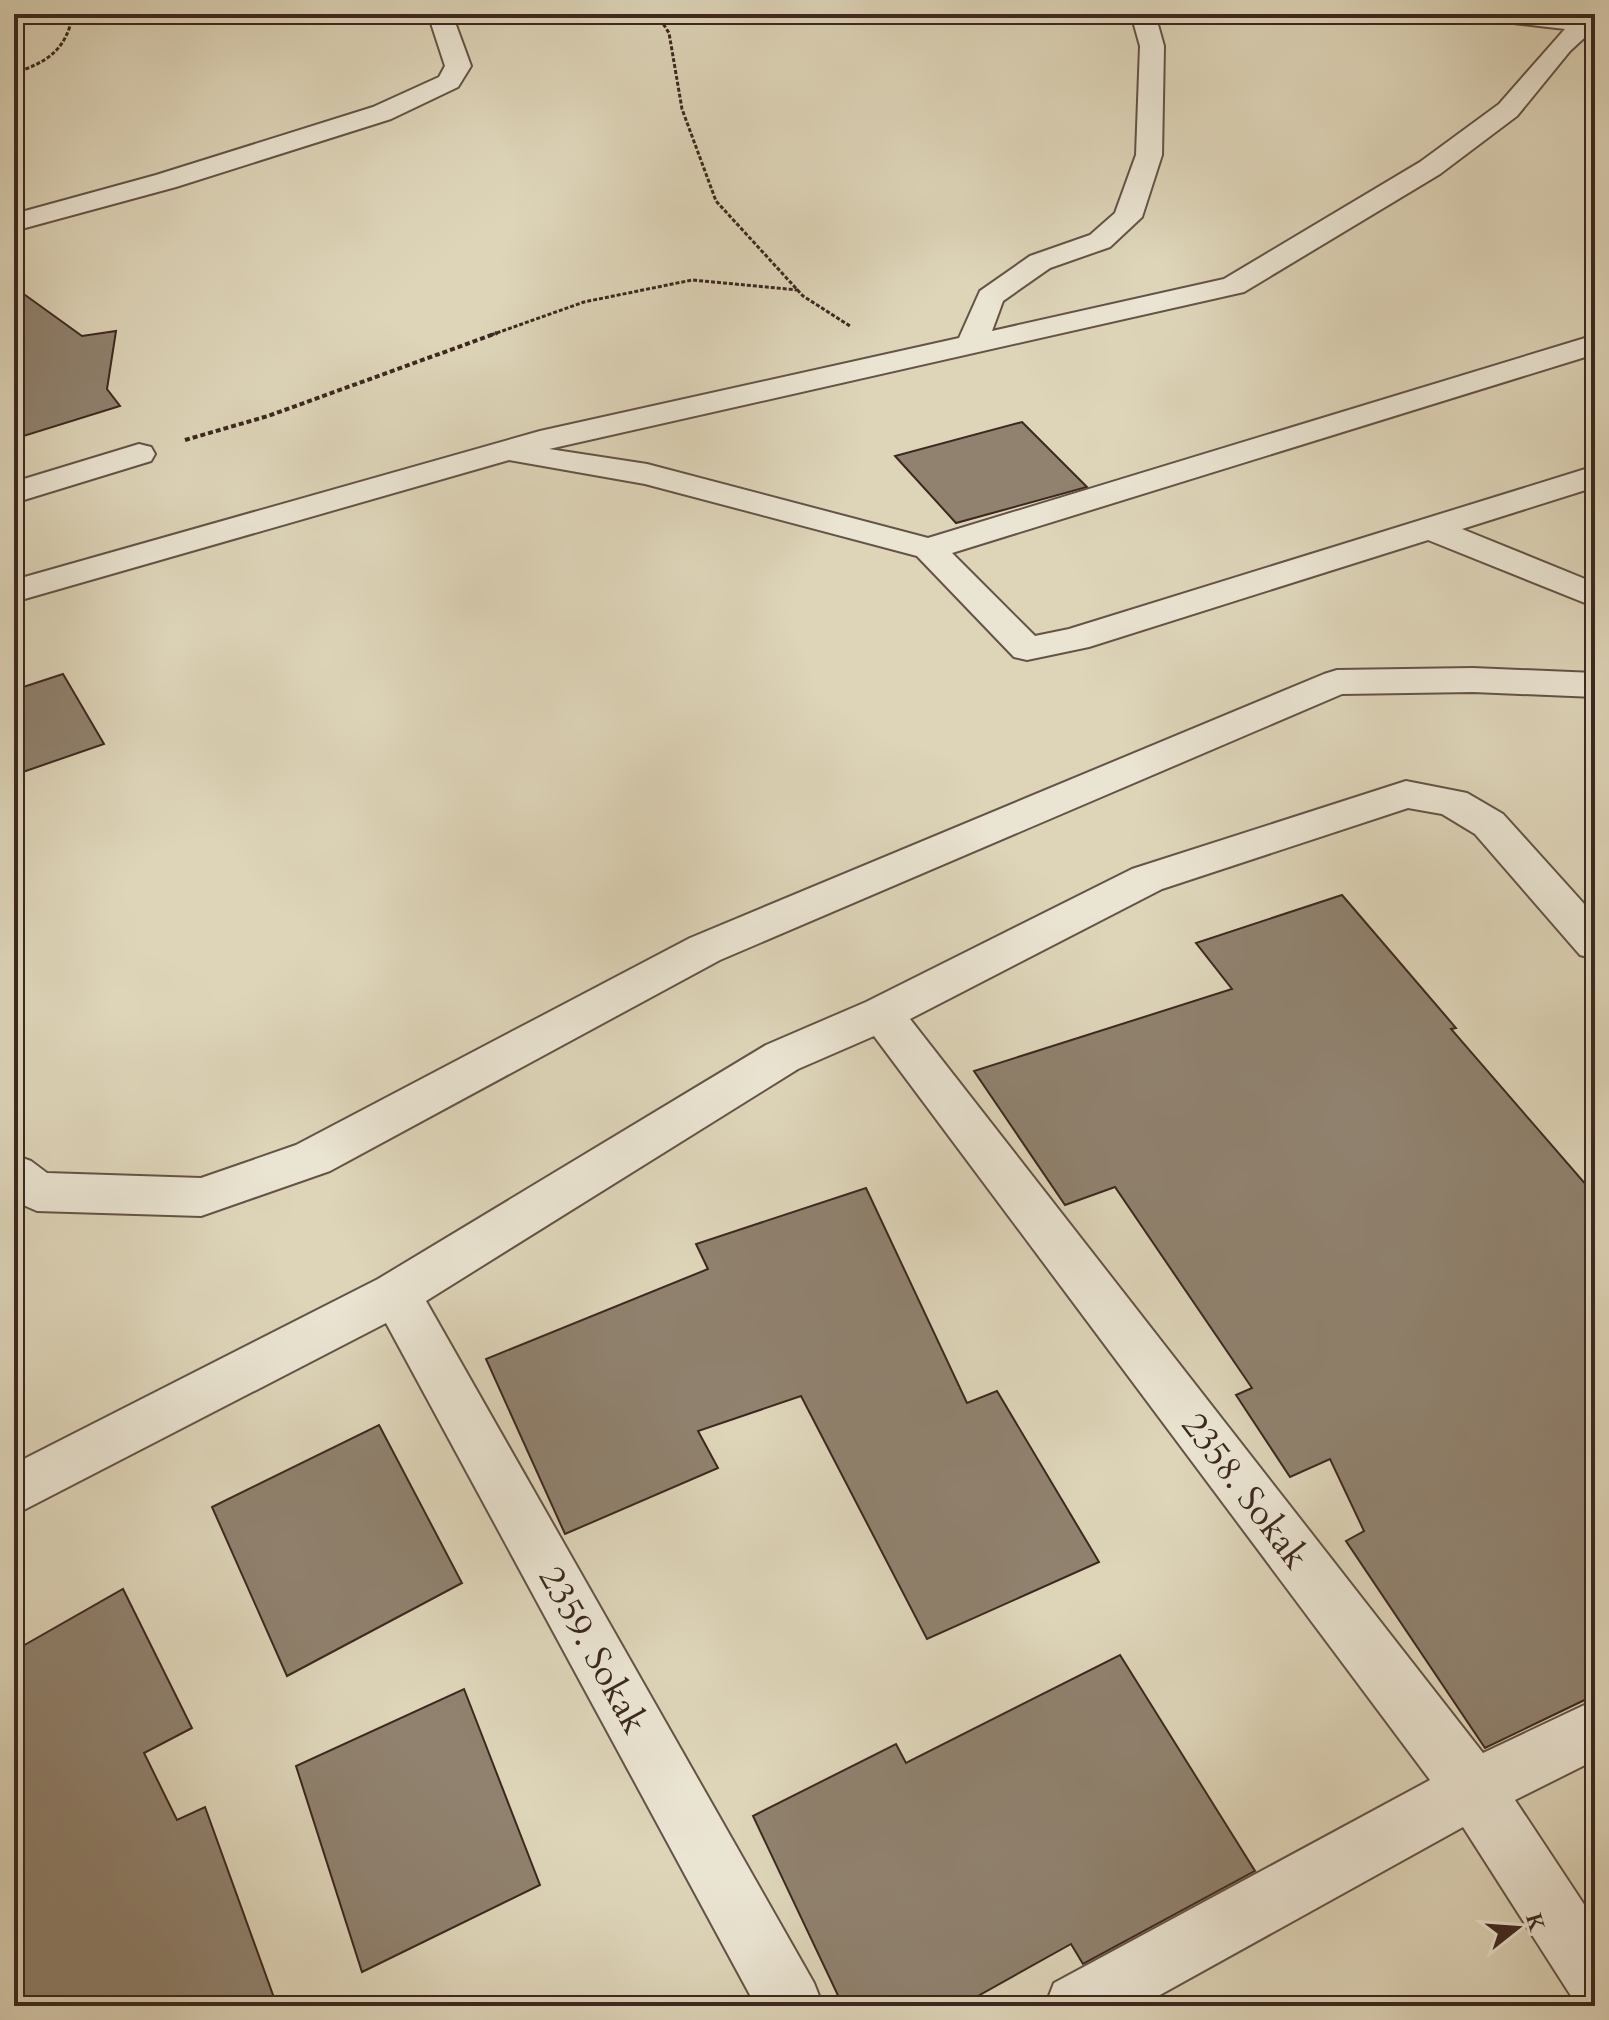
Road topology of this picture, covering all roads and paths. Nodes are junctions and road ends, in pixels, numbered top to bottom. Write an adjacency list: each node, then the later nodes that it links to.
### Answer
1 (73, 14): 7 (path)
2 (440, 14): 8 (street)
3 (657, 14): 9 (path)
4 (1143, 14): 10 (street)
5 (1497, 14): 6 (street)
6 (1590, 20): 10 (street)
7 (14, 73)
8 (14, 223)
9 (798, 290): 12 (path); 14 (path)
10 (973, 342): 12 (street)
11 (1595, 344): 18 (street)
12 (901, 359): 13 (street)
13 (503, 451): 18 (street); 19 (street)
14 (139, 454): 16 (street)
15 (1595, 476): 17 (street)
16 (14, 493)
17 (1432, 529): 18 (street); 20 (street)
18 (929, 549)
19 (14, 591)
20 (1595, 596)
21 (1595, 685): 24 (street)
22 (1595, 944): 23 (street)
23 (882, 1014): 25 (street); 28 (street, 2358. Sokak)
24 (14, 1174)
25 (396, 1294): 26 (street); 30 (street, 2359. Sokak)
26 (14, 1491)
27 (1595, 1729): 28 (street)
28 (1473, 1789): 29 (street, 2358. Sokak); 31 (street)
29 (1595, 1977)
30 (791, 2006)
31 (1077, 2006)

